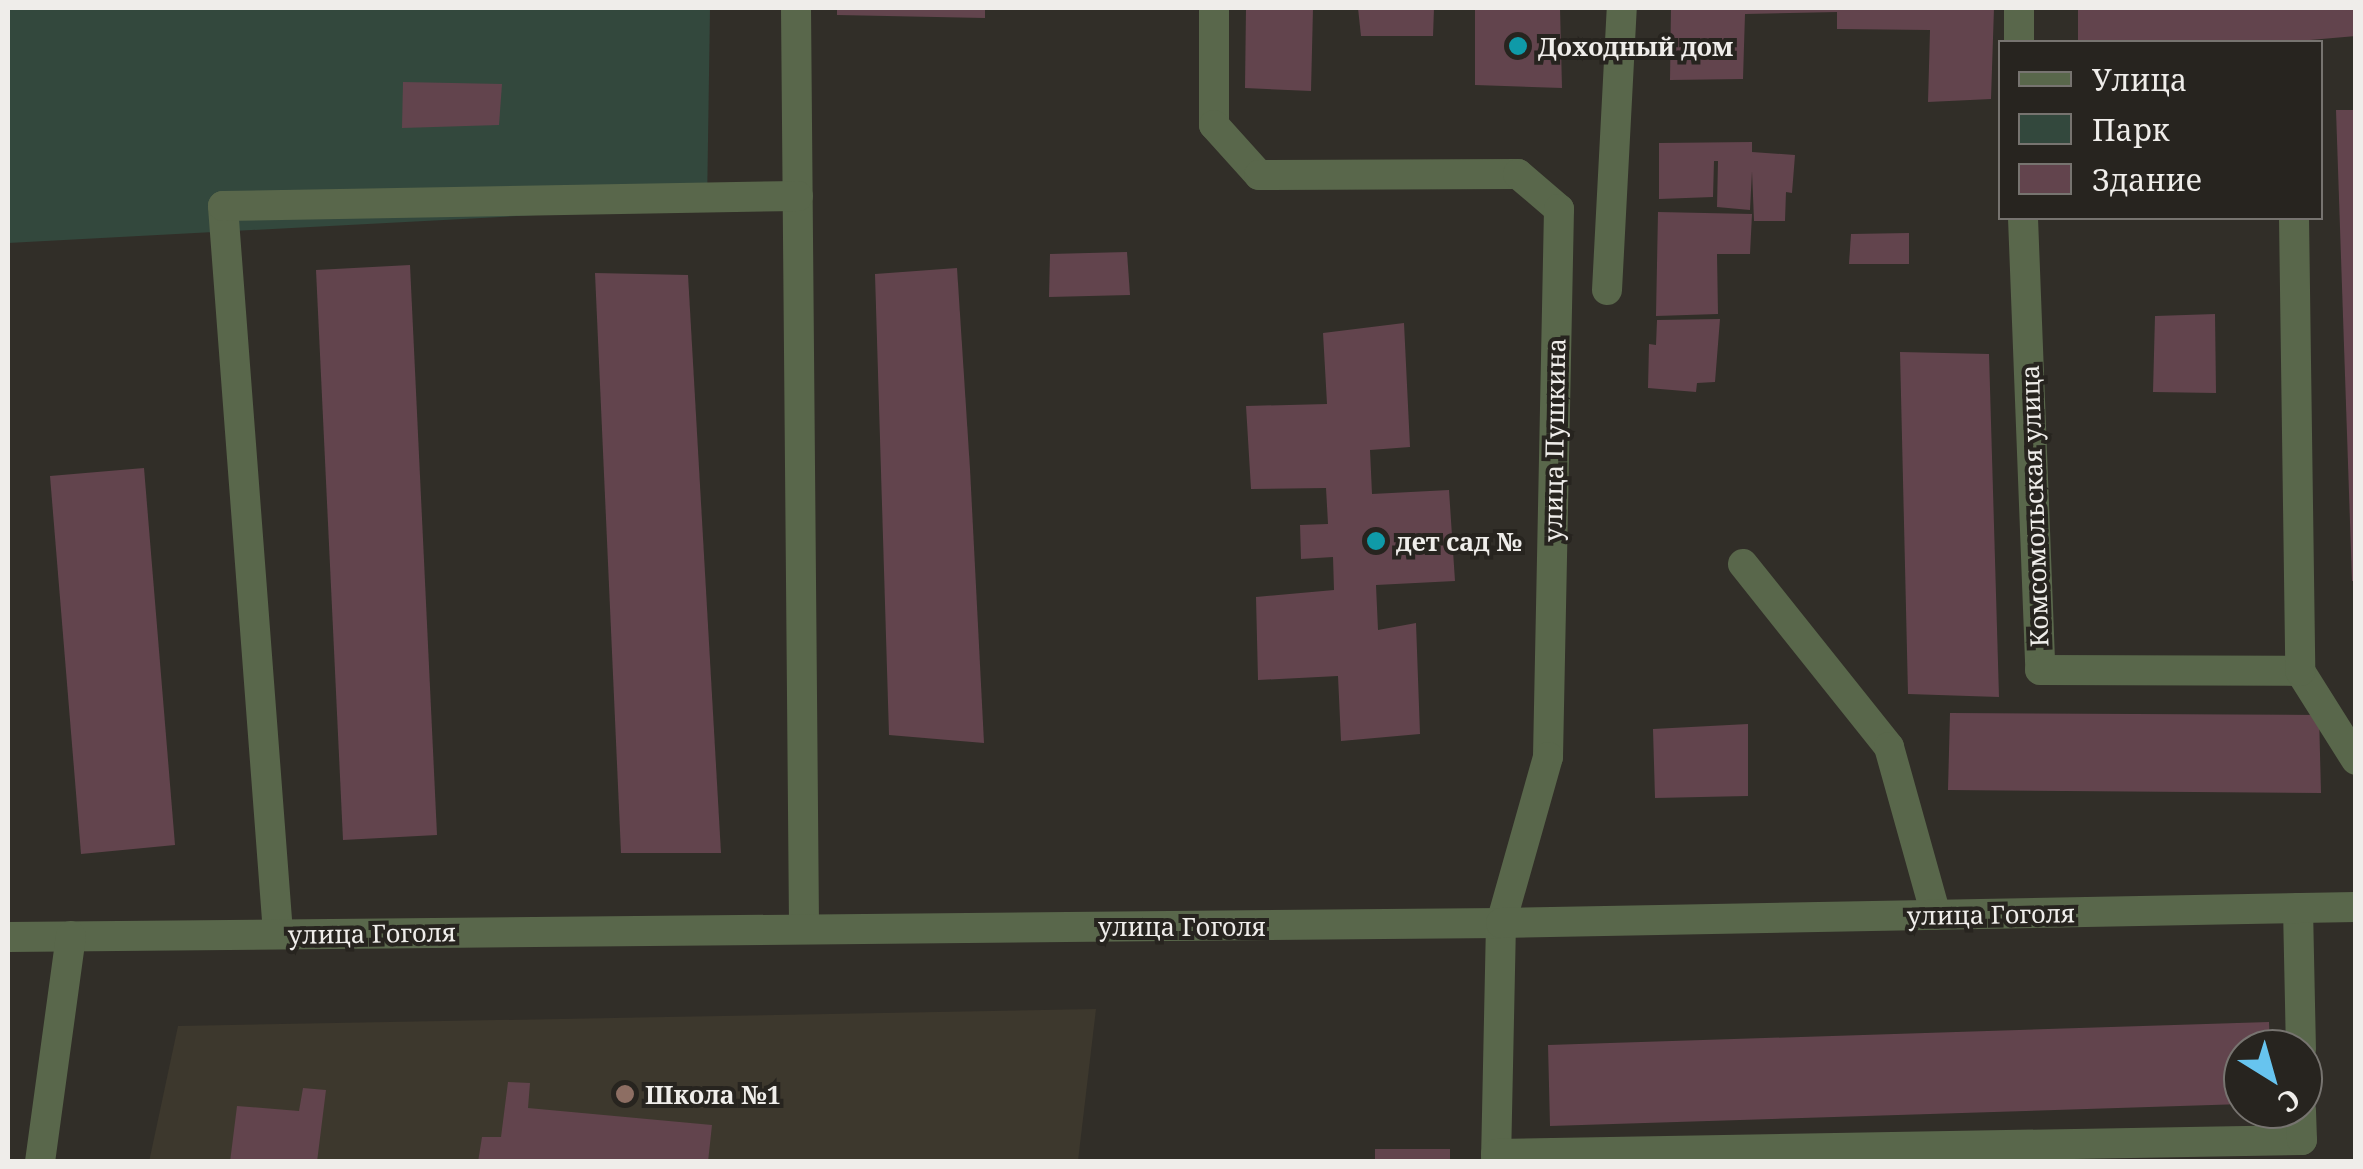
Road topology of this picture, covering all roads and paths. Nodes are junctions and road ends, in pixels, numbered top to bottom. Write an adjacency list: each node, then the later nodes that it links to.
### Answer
1 (796, 8): 6 (street)
2 (1214, 8): 16 (street, улица Пушкина)
3 (1622, 8): 9 (street)
4 (2019, 8): 5 (street)
5 (2019, 40)
6 (798, 196): 17 (street); 18 (street)
7 (2023, 220): 11 (street, Комсомольская улица)
8 (2294, 220): 11 (street)
9 (1607, 290)
10 (1743, 564): 15 (street)
11 (2300, 671): 12 (street)
12 (2356, 760)
13 (2356, 907): 14 (street, улица Гоголя)
14 (2298, 908): 15 (street, улица Гоголя); 21 (street)
15 (1936, 915): 16 (street, улица Гоголя)
16 (1501, 923): 17 (street, улица Гоголя); 24 (street, улица Пушкина)
17 (804, 929): 18 (street, улица Гоголя)
18 (278, 933): 19 (street, улица Гоголя)
19 (71, 936): 20 (street, улица Гоголя); 25 (street)
20 (8, 937)
21 (2300, 1029)
22 (2302, 1151): 23 (street)
23 (1884, 1156): 24 (street)
24 (1496, 1158)
25 (40, 1162)

